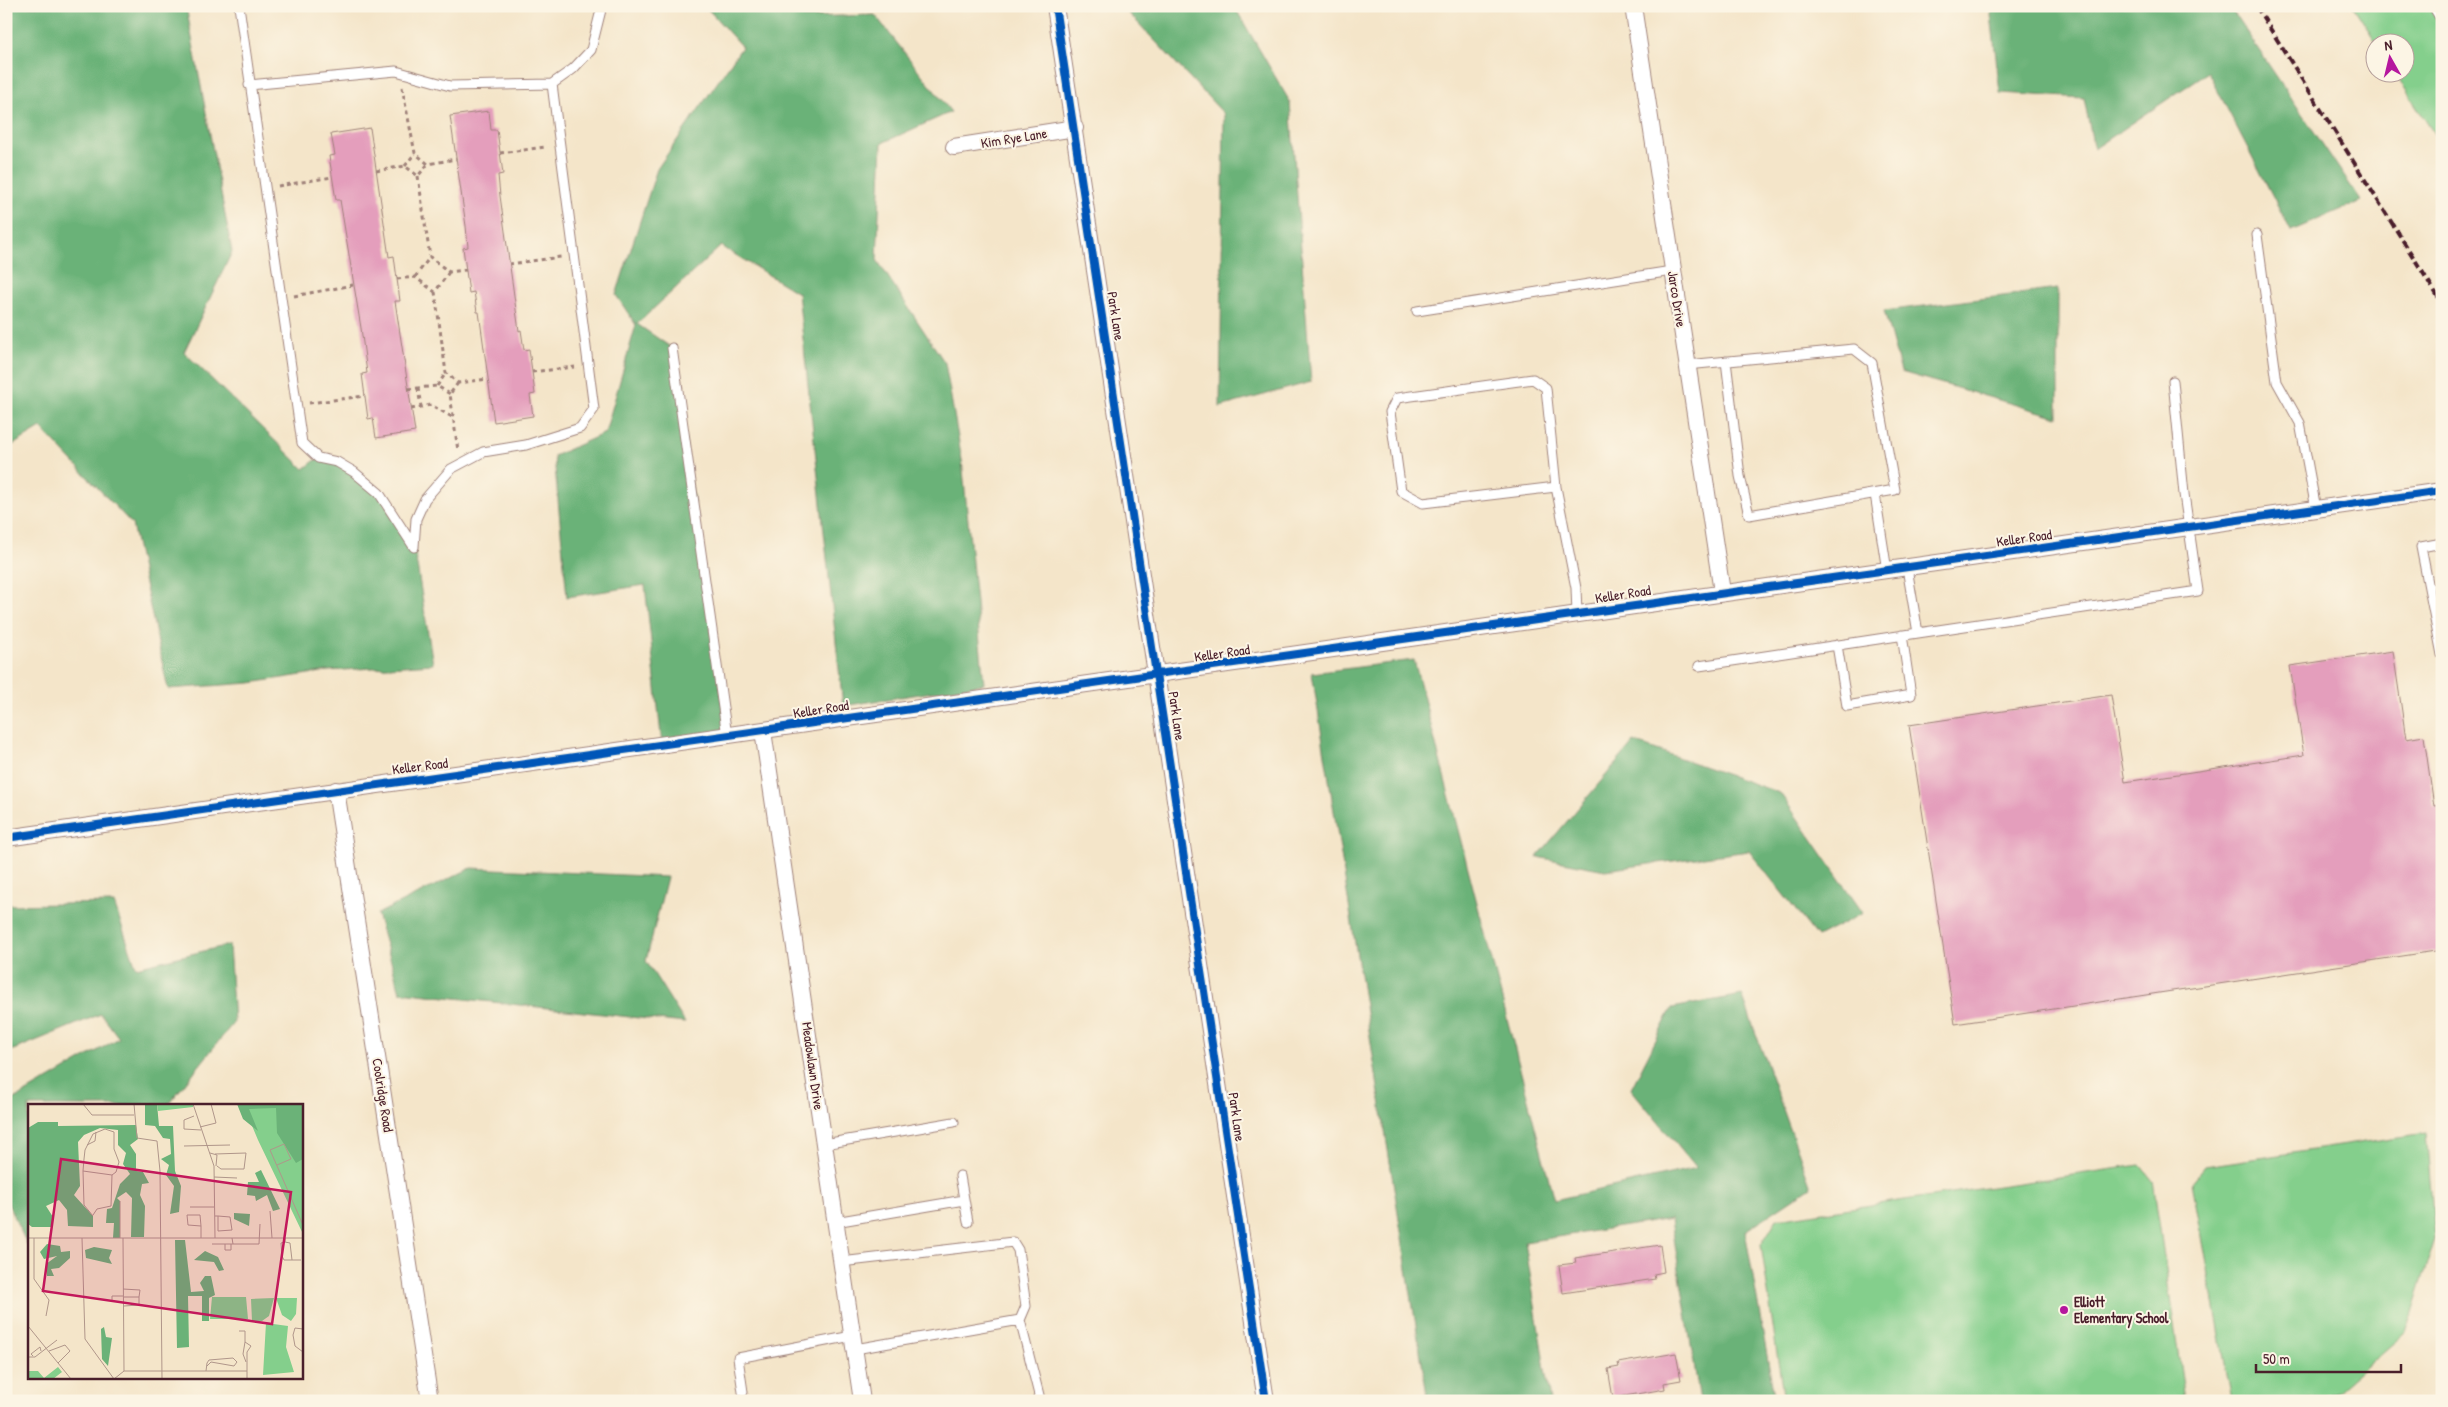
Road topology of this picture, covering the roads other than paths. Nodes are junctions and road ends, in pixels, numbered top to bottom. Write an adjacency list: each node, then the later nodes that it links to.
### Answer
1 (239, 6): 8 (lane)
2 (602, 6): 7 (lane)
3 (1055, 6): 9 (street, Park Lane)
4 (1633, 6): 12 (street, Jarco Drive)
5 (2433, 6): 6 (lane)
6 (2442, 21)
7 (552, 84): 8 (lane); 8 (lane)
8 (249, 85)
9 (1075, 128): 10 (street, Kim Rye Lane); 33 (street, Park Lane)
10 (954, 147)
11 (2257, 235): 21 (lane)
12 (1672, 271): 13 (lane); 16 (street, Jarco Drive)
13 (1417, 311)
14 (672, 348): 35 (lane)
15 (1726, 361): 16 (lane); 20 (lane); 20 (lane)
16 (1687, 365): 26 (street, Jarco Drive)
17 (2173, 382): 22 (lane)
18 (1556, 487): 18 (lane); 27 (lane)
19 (2442, 491): 21 (street, Keller Road)
20 (1875, 494): 25 (lane)
21 (2316, 509): 22 (street, Keller Road)
22 (2188, 526): 24 (street, Keller Road); 28 (lane)
23 (2442, 543): 31 (lane)
24 (1907, 568): 25 (street, Keller Road); 28 (lane)
25 (1887, 571): 26 (street, Keller Road)
26 (1722, 592): 27 (street, Keller Road)
27 (1577, 614): 33 (street, Keller Road)
28 (1918, 633): 29 (lane)
29 (1902, 635): 30 (lane); 30 (lane)
30 (1837, 645): 32 (lane)
31 (2442, 655)
32 (1699, 666)
33 (1158, 674): 34 (street, Keller Road); 51 (street, Park Lane)
34 (763, 731): 35 (street, Keller Road); 39 (street, Meadowlawn Drive)
35 (727, 736): 36 (street, Keller Road)
36 (336, 790): 37 (street, Keller Road); 48 (street, Coolridge Road)
37 (6, 838)
38 (954, 1122): 39 (lane)
39 (824, 1144): 42 (street, Meadowlawn Drive)
40 (960, 1176): 41 (lane)
41 (964, 1200): 42 (lane); 43 (lane)
42 (836, 1222): 44 (street, Meadowlawn Drive)
43 (968, 1222)
44 (841, 1262): 45 (lane); 46 (street, Meadowlawn Drive)
45 (1020, 1320): 46 (lane); 50 (lane)
46 (854, 1343): 47 (lane); 49 (street, Meadowlawn Drive)
47 (743, 1392)
48 (430, 1401)
49 (862, 1401)
50 (1037, 1401)
51 (1266, 1401)

